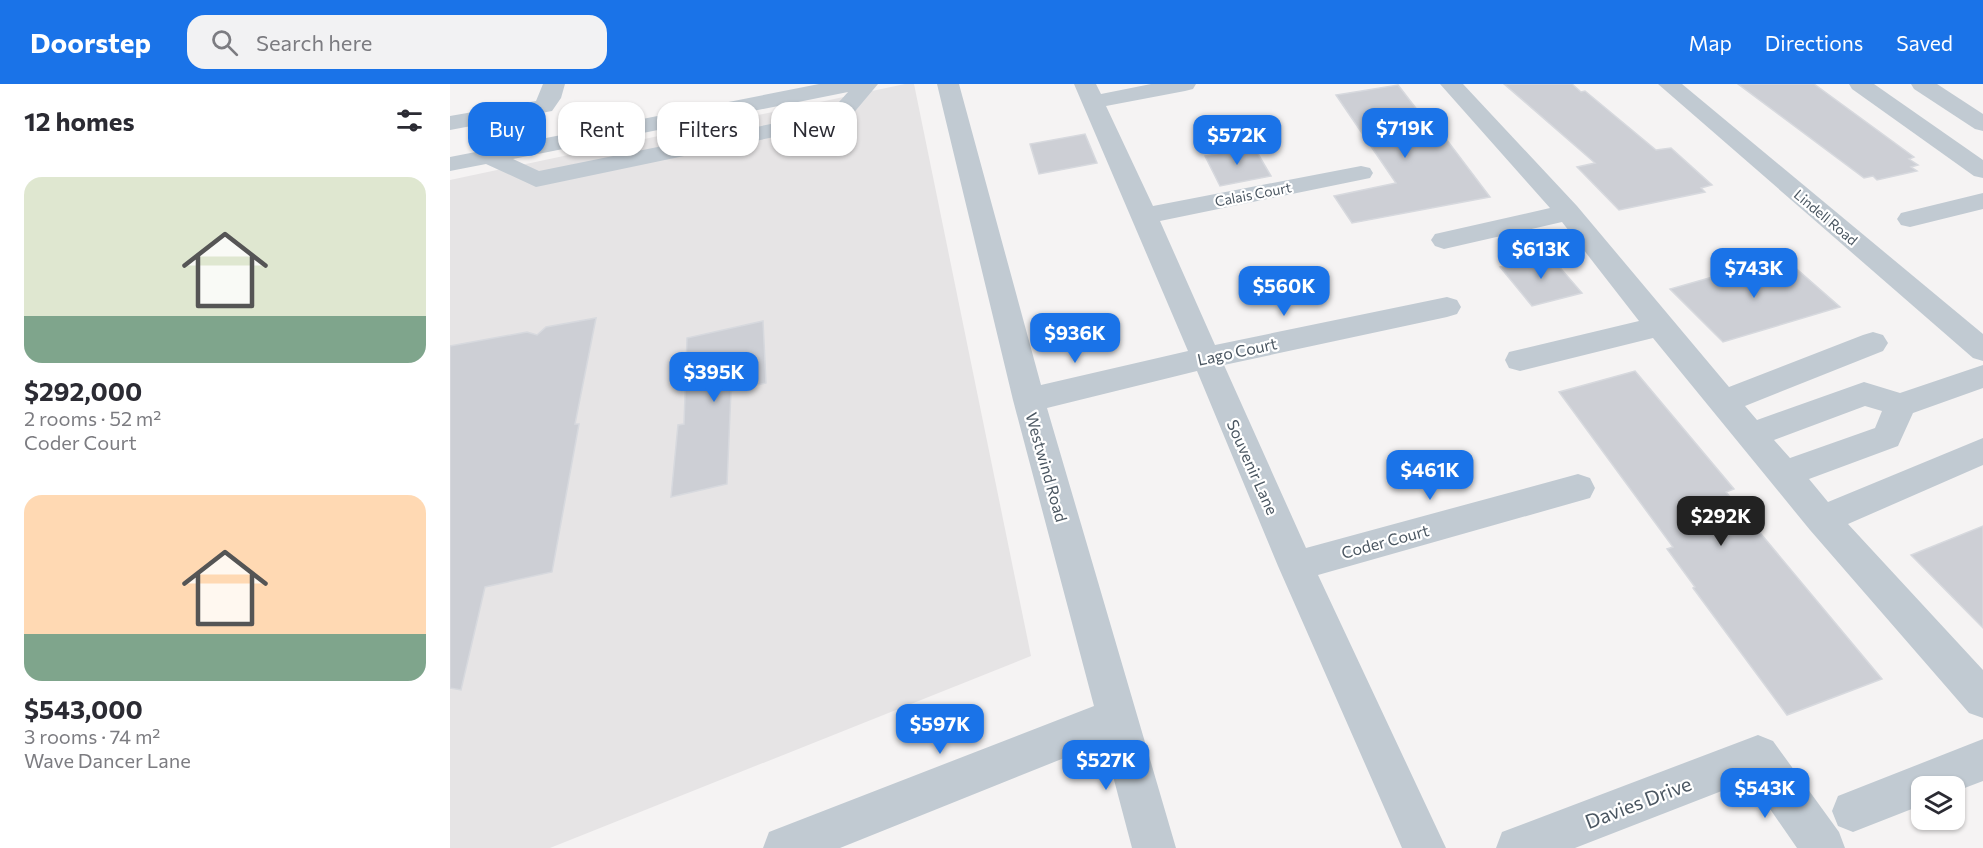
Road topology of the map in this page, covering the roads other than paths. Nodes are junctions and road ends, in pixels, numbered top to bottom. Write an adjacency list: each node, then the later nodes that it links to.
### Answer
1 (554, 84): 13 (street)
2 (854, 84): 11 (street)
3 (867, 84): 16 (street)
4 (948, 84): 32 (street, Westwind Road)
5 (1185, 84): 12 (street)
6 (1451, 84): 21 (street)
7 (1669, 84): 28 (street, Lindell Road)
8 (1899, 84): 10 (street)
9 (1922, 84): 14 (street)
10 (1864, 87): 18 (street)
11 (782, 91): 15 (street)
12 (1089, 93): 22 (street, Souvenir Lane)
13 (450, 123)
14 (1983, 123)
15 (546, 143)
16 (488, 156): 17 (street)
17 (450, 164)
18 (1983, 171)
19 (1361, 173): 22 (street, Calais Court)
20 (1983, 201): 23 (street)
21 (1568, 212): 24 (street); 26 (street)
22 (1145, 216): 29 (street, Souvenir Lane)
23 (1910, 219)
24 (1444, 240)
25 (1447, 307): 29 (street, Lago Court)
26 (1659, 326): 30 (street); 33 (street)
27 (1874, 343): 33 (street)
28 (1983, 350)
29 (1205, 358): 32 (street, Lago Court); 40 (street, Souvenir Lane)
30 (1520, 360)
31 (1983, 376): 34 (street)
32 (1029, 400): 42 (street, Westwind Road)
33 (1723, 402): 35 (street)
34 (1900, 405): 35 (street); 37 (street)
35 (1751, 435): 37 (street)
36 (1983, 451): 39 (street)
37 (1784, 474): 39 (street)
38 (1578, 488): 40 (street, Coder Court)
39 (1822, 520): 41 (street)
40 (1296, 566): 47 (street, Souvenir Lane)
41 (1983, 699)
42 (1117, 717): 45 (street); 46 (street, Westwind Road)
43 (1983, 760): 44 (street)
44 (1853, 812)
45 (785, 848)
46 (1154, 848)
47 (1424, 848)
48 (1518, 848): 49 (street, Davies Drive)
49 (1823, 848)

